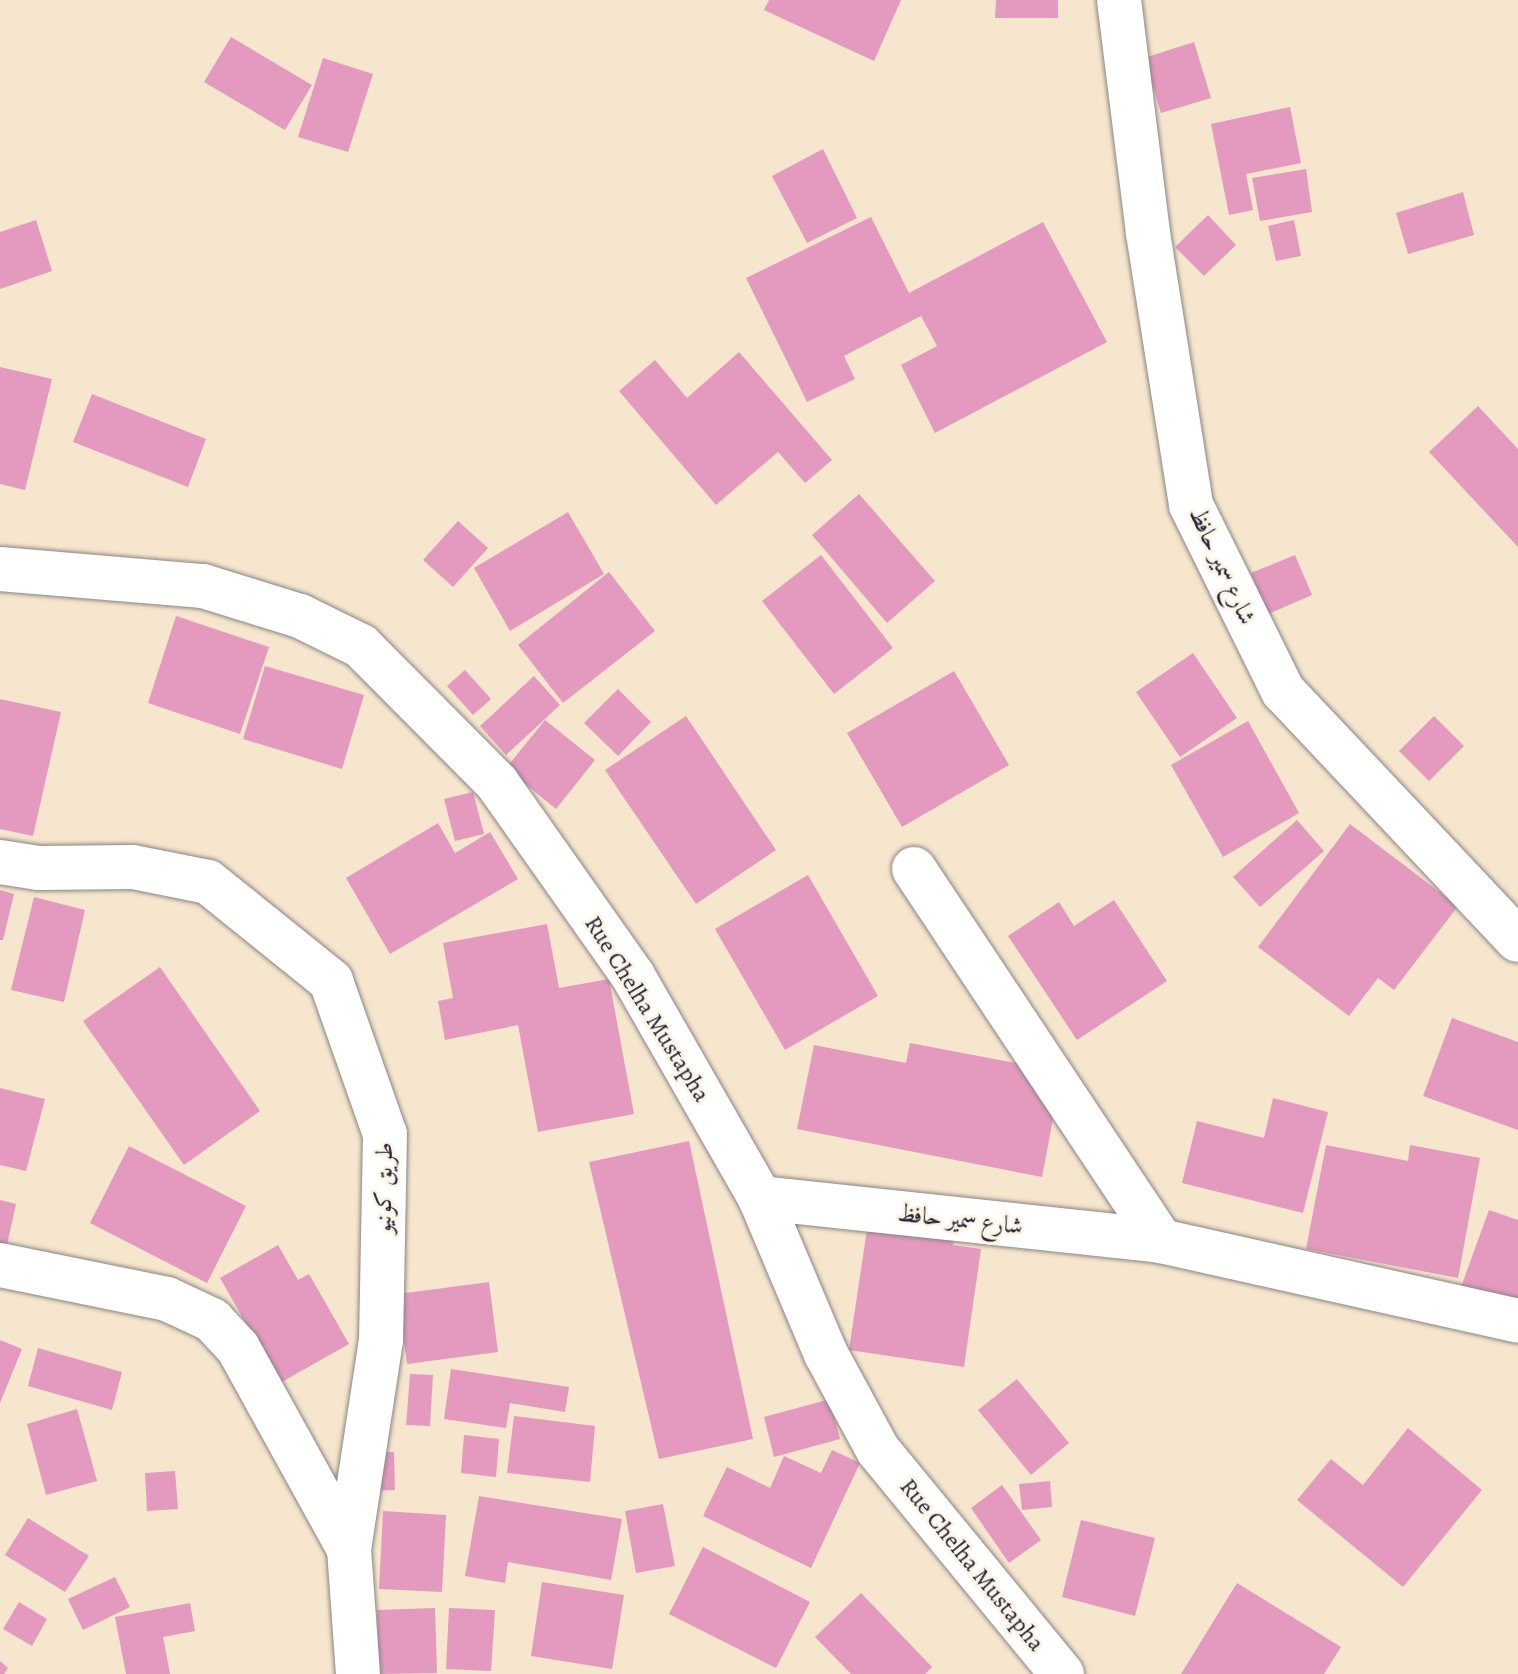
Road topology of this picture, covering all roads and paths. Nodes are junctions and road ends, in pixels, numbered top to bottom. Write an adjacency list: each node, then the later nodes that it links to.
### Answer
1 (1119, 0): 5 (street, شارع سمير حافظ)
2 (0, 569): 6 (street, Rue Chelha Mustapha)
3 (0, 862): 10 (street, طريق كونيو)
4 (914, 869): 7 (street)
5 (1518, 940)
6 (760, 1198): 7 (street, شارع سمير حافظ); 12 (street, Rue Chelha Mustapha)
7 (1161, 1241): 9 (street, شارع سمير حافظ)
8 (0, 1265): 10 (street)
9 (1518, 1321)
10 (349, 1549): 11 (street, طريق كونيو)
11 (358, 1674)
12 (1062, 1674)

